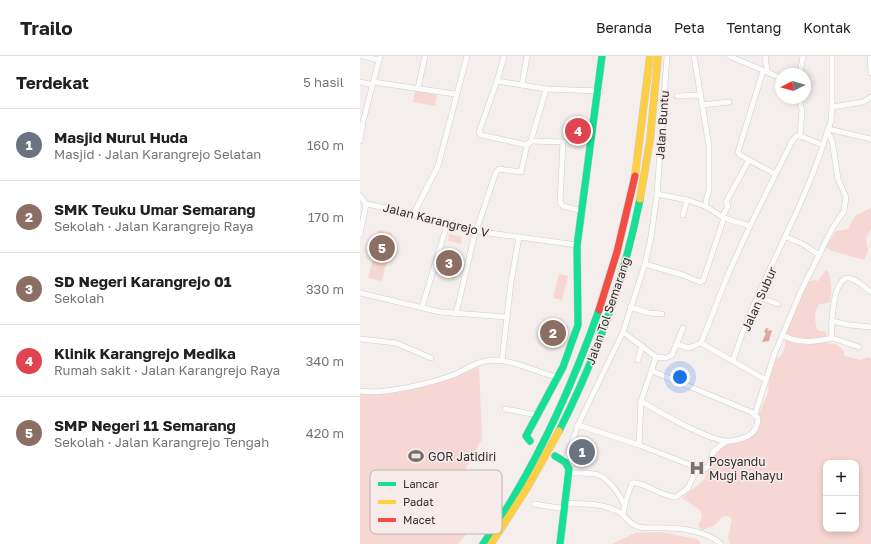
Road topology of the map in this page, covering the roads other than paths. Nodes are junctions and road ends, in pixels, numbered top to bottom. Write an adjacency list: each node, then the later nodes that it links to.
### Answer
1 (362, 56): 16 (street)
2 (425, 56): 25 (street)
3 (467, 56): 28 (street)
4 (504, 56): 21 (street)
5 (528, 56): 24 (street)
6 (602, 56): 27 (main road)
7 (650, 56): 106 (main road, Jalan Tol Semarang)
8 (658, 56): 108 (main road, Jalan Tol Semarang)
9 (667, 56): 44 (street, Jalan Buntu)
10 (694, 56): 29 (street)
11 (729, 56): 18 (street)
12 (766, 56): 18 (street)
13 (803, 56): 17 (street)
14 (832, 56): 35 (street, Jalan Subur)
15 (870, 56): 19 (street)
16 (380, 58): 23 (street)
17 (801, 68)
18 (765, 72): 20 (street); 42 (street)
19 (871, 73)
20 (775, 76)
21 (497, 81): 24 (street); 40 (street)
22 (360, 82): 23 (street)
23 (371, 83): 25 (street); 39 (street)
24 (522, 85): 26 (street)
25 (418, 88): 28 (street)
26 (546, 88): 27 (street); 40 (street)
27 (600, 91): 49 (main road)
28 (455, 94): 50 (street)
29 (700, 95): 30 (street); 34 (street)
30 (677, 96)
31 (871, 97): 35 (street)
32 (729, 102): 34 (street)
33 (800, 104): 37 (street)
34 (702, 106): 48 (street)
35 (832, 107): 36 (street, Jalan Subur)
36 (828, 130): 38 (street); 41 (street, Jalan Subur); 60 (street)
37 (800, 136): 41 (street); 43 (street)
38 (871, 139)
39 (360, 141)
40 (529, 143): 49 (street); 55 (street)
41 (822, 145): 58 (street, Jalan Subur)
42 (749, 160): 43 (street); 52 (street)
43 (776, 174): 54 (street)
44 (657, 194): 46 (street); 61 (street, Jalan Buntu)
45 (360, 196): 47 (street)
46 (687, 200): 48 (street); 51 (street)
47 (366, 204): 50 (street, Jalan Karangrejo V); 56 (street)
48 (705, 206): 52 (street)
49 (582, 211): 59 (main road)
50 (413, 215): 53 (street, Jalan Karangrejo V)
51 (683, 215)
52 (723, 217): 54 (street); 61 (street)
53 (447, 225): 55 (street, Jalan Karangrejo V); 66 (street)
54 (750, 226): 78 (street)
55 (476, 232): 57 (street, Jalan Karangrejo V); 68 (street)
56 (360, 236)
57 (519, 237): 59 (street, Jalan Karangrejo V); 70 (street)
58 (786, 237): 60 (street); 64 (street, Jalan Subur)
59 (577, 245): 88 (main road)
60 (819, 255): 75 (street)
61 (645, 264): 67 (street, Jalan Buntu)
62 (871, 292): 71 (street)
63 (360, 293): 66 (street)
64 (758, 297): 65 (street); 86 (street, Jalan Subur)
65 (778, 304)
66 (422, 307): 68 (street)
67 (630, 307): 69 (street); 74 (street, Jalan Buntu)
68 (456, 314): 70 (street)
69 (662, 314)
70 (507, 317): 84 (street)
71 (832, 321): 72 (street); 76 (street)
72 (871, 327)
73 (683, 328): 79 (street)
74 (623, 332): 80 (street); 95 (street, Jalan Buntu)
75 (782, 335): 76 (street); 89 (street)
76 (832, 338): 81 (street)
77 (360, 339): 83 (street)
78 (701, 343): 79 (street); 86 (street)
79 (676, 344): 82 (street)
80 (642, 346): 82 (street); 85 (street)
81 (859, 347)
82 (656, 357): 87 (street)
83 (431, 358)
84 (502, 360): 88 (street); 90 (street)
85 (638, 360)
86 (733, 361): 89 (street)
87 (652, 371): 91 (street); 93 (street)
88 (557, 377): 94 (main road)
89 (766, 380): 93 (street)
90 (360, 391)
91 (641, 401): 97 (street); 98 (street)
92 (505, 409): 94 (street)
93 (755, 414): 97 (street)
94 (537, 415): 96 (main road)
95 (578, 425): 98 (street); 100 (street, Jalan Buntu)
96 (529, 440)
97 (726, 441): 101 (street)
98 (639, 446): 101 (street)
99 (555, 456): 100 (main road)
100 (565, 462): 102 (main road)
101 (697, 469): 105 (street)
102 (569, 473): 104 (main road); 105 (street)
103 (534, 504): 104 (street)
104 (566, 506): 107 (street); 113 (main road)
105 (624, 506): 107 (street)
106 (502, 514)
107 (623, 514): 114 (street)
108 (502, 528)
109 (489, 534): 111 (main road, Jalan Tol Semarang)
110 (498, 534): 112 (main road, Jalan Tol Semarang)
111 (483, 544)
112 (491, 544)
113 (560, 544)
114 (721, 544)

